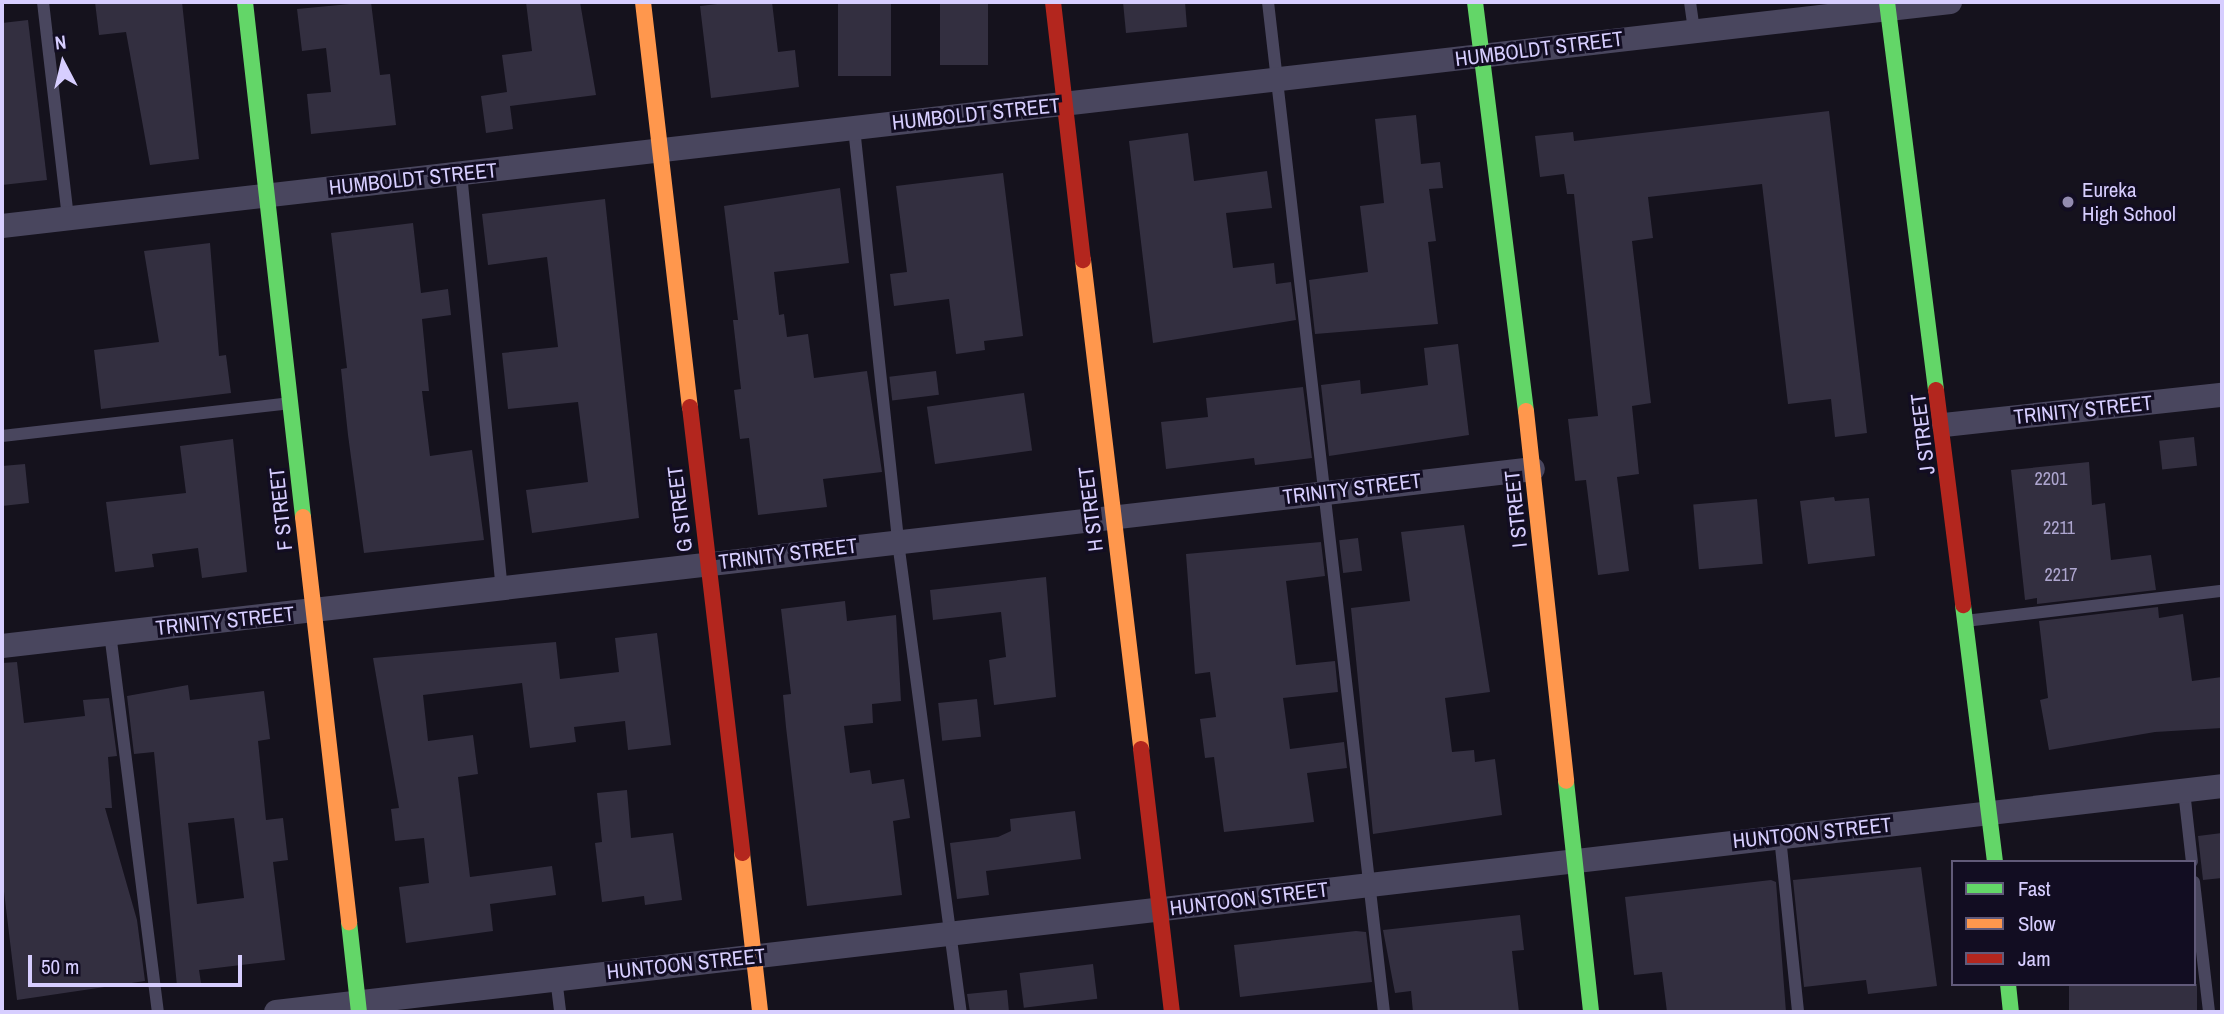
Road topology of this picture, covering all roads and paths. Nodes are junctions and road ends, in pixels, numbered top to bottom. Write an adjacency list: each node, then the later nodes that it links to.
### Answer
1 (43, 2): 18 (lane)
2 (245, 2): 17 (street, F STREET)
3 (643, 2): 15 (street, G STREET)
4 (1053, 2): 13 (street, H STREET)
5 (1268, 2): 12 (lane)
6 (1475, 2): 11 (street, I STREET)
7 (1690, 2): 10 (lane)
8 (1950, 2): 9 (street, HUMBOLDT STREET)
9 (1888, 6): 10 (street, HUMBOLDT STREET); 22 (street, J STREET)
10 (1694, 31): 11 (street, HUMBOLDT STREET)
11 (1482, 56): 12 (street, HUMBOLDT STREET); 24 (street, I STREET)
12 (1278, 79): 13 (street, HUMBOLDT STREET); 25 (lane)
13 (1065, 104): 14 (street, HUMBOLDT STREET); 26 (street, H STREET)
14 (854, 128): 15 (street, HUMBOLDT STREET); 27 (lane)
15 (660, 150): 16 (street, HUMBOLDT STREET); 28 (street, G STREET)
16 (461, 173): 17 (street, HUMBOLDT STREET); 29 (lane)
17 (268, 195): 18 (street, HUMBOLDT STREET); 21 (street, F STREET)
18 (68, 218): 19 (street, HUMBOLDT STREET)
19 (2, 226)
20 (2222, 395): 22 (street, TRINITY STREET)
21 (291, 403): 23 (lane); 31 (street, F STREET)
22 (1944, 425): 32 (street, J STREET)
23 (2, 436)
24 (1533, 468): 25 (street, TRINITY STREET); 39 (street, I STREET)
25 (1321, 492): 26 (street, TRINITY STREET); 42 (lane)
26 (1113, 517): 27 (street, TRINITY STREET); 44 (street, H STREET)
27 (898, 542): 28 (street, TRINITY STREET); 45 (lane)
28 (708, 564): 29 (street, TRINITY STREET); 46 (street, G STREET)
29 (502, 587): 31 (street, TRINITY STREET)
30 (2222, 591): 32 (lane)
31 (314, 612): 33 (street, TRINITY STREET); 49 (street, F STREET)
32 (1965, 621): 37 (street, J STREET)
33 (110, 633): 34 (street, TRINITY STREET); 50 (lane)
34 (2, 646)
35 (2222, 786): 36 (street, HUNTOON STREET)
36 (2184, 791): 37 (street, HUNTOON STREET); 41 (lane)
37 (1989, 813): 38 (street, HUNTOON STREET); 40 (street, J STREET)
38 (1780, 837): 39 (street, HUNTOON STREET); 58 (lane)
39 (1571, 860): 42 (street, HUNTOON STREET); 57 (street, I STREET)
40 (1995, 860)
41 (2192, 860)
42 (1370, 884): 44 (street, HUNTOON STREET); 56 (lane)
43 (2196, 899): 60 (lane)
44 (1160, 909): 45 (street, HUNTOON STREET); 55 (street, H STREET)
45 (951, 934): 46 (street, HUNTOON STREET); 54 (lane)
46 (753, 956): 47 (street, HUNTOON STREET); 53 (street, G STREET)
47 (556, 978): 49 (street, HUNTOON STREET); 52 (lane)
48 (2008, 986): 59 (street)
49 (359, 1007): 51 (street, HUNTOON STREET)
50 (158, 1012)
51 (276, 1012)
52 (560, 1012)
53 (760, 1012)
54 (961, 1012)
55 (1172, 1012)
56 (1384, 1012)
57 (1591, 1012)
58 (1798, 1012)
59 (2011, 1012)
60 (2209, 1012)

